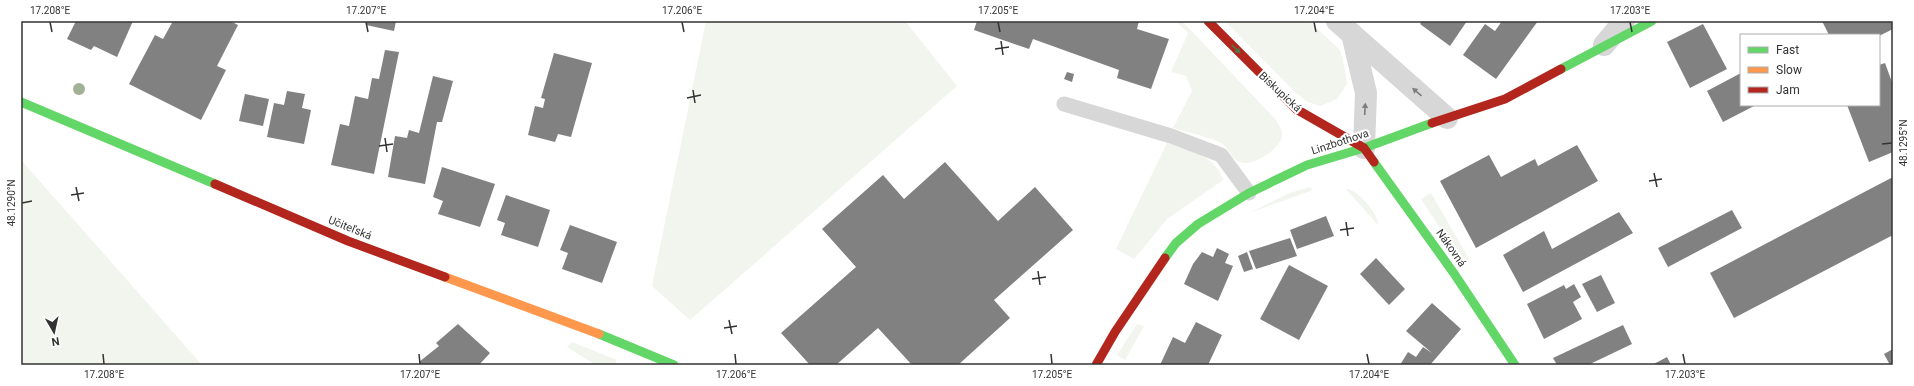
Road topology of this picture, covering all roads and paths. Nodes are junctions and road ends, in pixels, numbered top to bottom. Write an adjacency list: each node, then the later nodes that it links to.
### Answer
1 (1208, 21): 9 (street, Biskupická, one-way to 9)
2 (1624, 21): 5 (street)
3 (1652, 21): 5 (street, Linzbothova)
4 (1345, 28): 8 (street, one-way to 4); 9 (street, one-way to 4)
5 (1604, 46): 8 (street, Linzbothova)
6 (21, 102): 11 (street, Učiteľská)
7 (1064, 104): 10 (lane)
8 (1447, 118): 9 (street, Linzbothova)
9 (1364, 148): 10 (street, Linzbothova); 13 (street, Nákovná)
10 (1249, 193): 12 (street, Linzbothova)
11 (674, 365)
12 (1096, 365)
13 (1515, 365)

